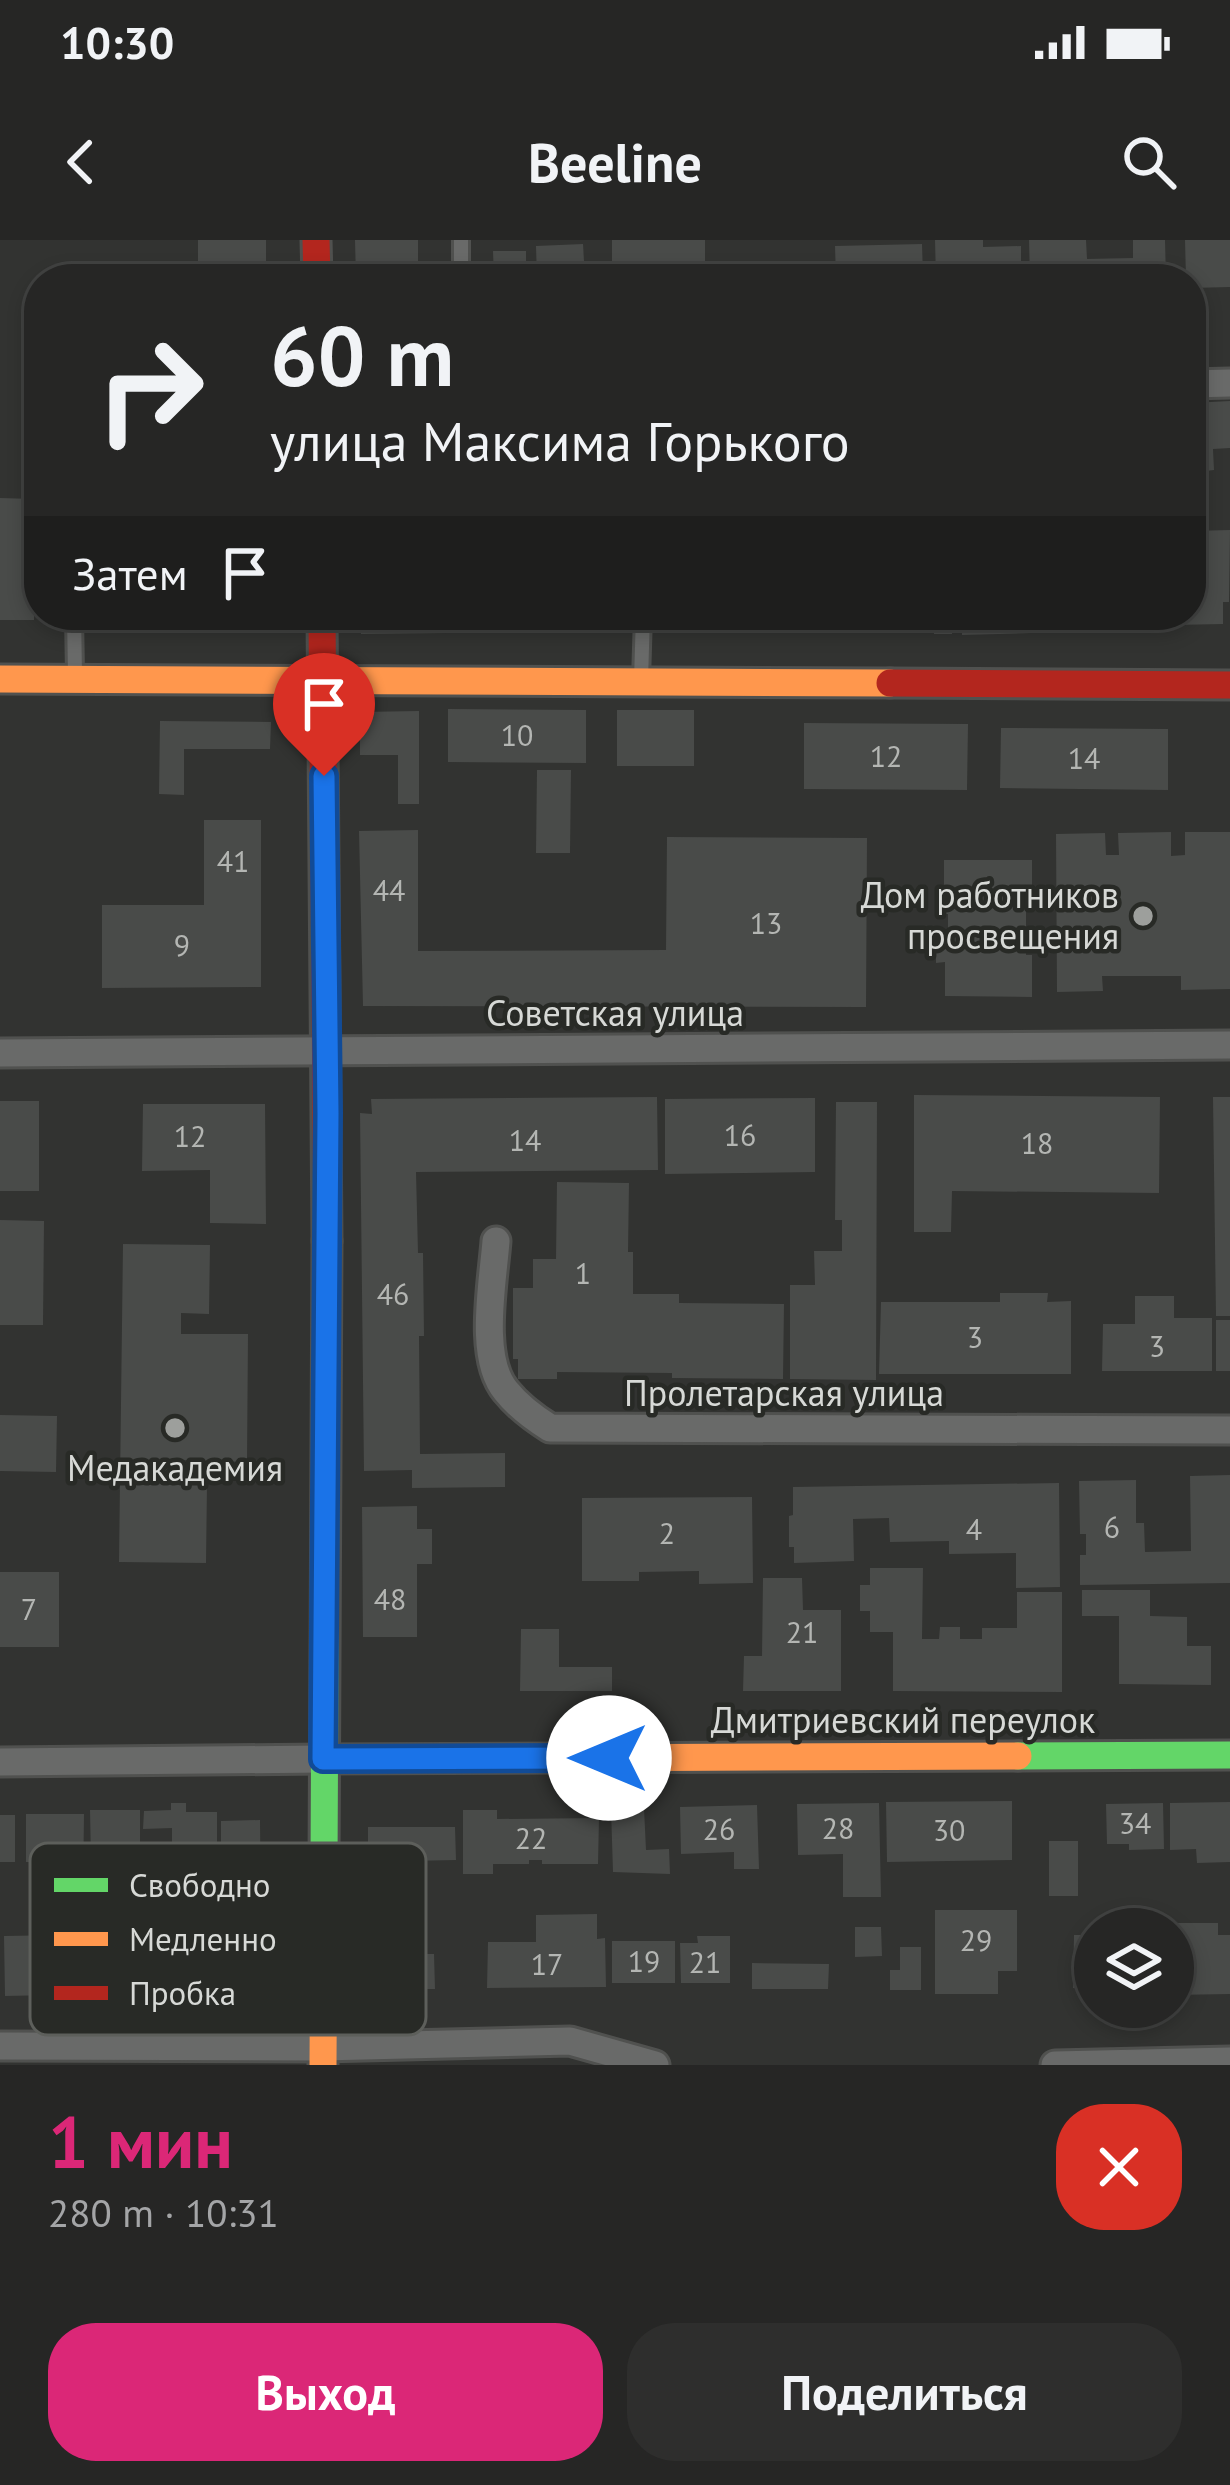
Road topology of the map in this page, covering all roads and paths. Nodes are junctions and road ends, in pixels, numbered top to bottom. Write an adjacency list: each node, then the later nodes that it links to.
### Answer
1 (74, 630): 5 (lane)
2 (322, 630): 7 (street)
3 (643, 630): 6 (lane)
4 (0, 679): 5 (street)
5 (75, 679): 7 (street)
6 (641, 680): 7 (street); 8 (street)
7 (323, 681): 10 (street)
8 (1230, 685)
9 (1230, 1046): 10 (street, Советская улица)
10 (328, 1051): 11 (street, Советская улица); 15 (street)
11 (0, 1053)
12 (496, 1241): 13 (street, Пролетарская улица)
13 (1230, 1430)
14 (1230, 1755): 15 (street, Дмитриевский переулок)
15 (323, 1759): 16 (street, Дмитриевский переулок); 17 (street)
16 (0, 1762)
17 (323, 1843)
18 (18, 2052): 19 (street)
19 (322, 2056): 21 (street)
20 (1230, 2061): 22 (street)
21 (655, 2065)
22 (1055, 2065)

